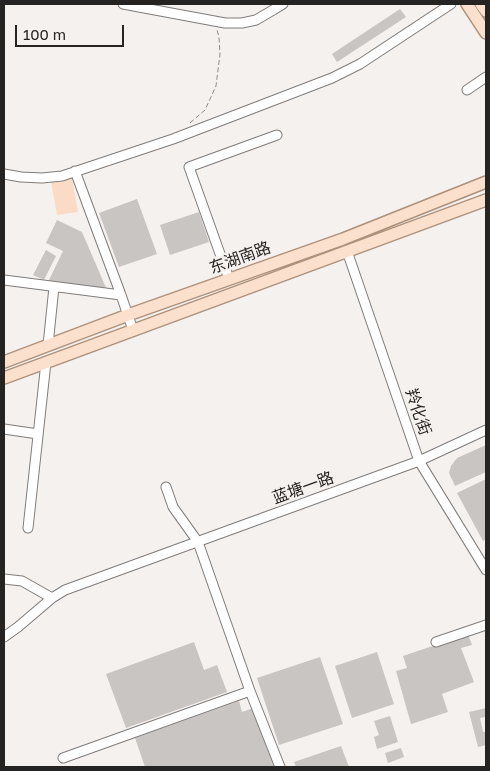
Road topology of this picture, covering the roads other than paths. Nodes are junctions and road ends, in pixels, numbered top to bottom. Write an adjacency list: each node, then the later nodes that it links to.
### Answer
1 (123, 4): 2 (street)
2 (283, 4)
3 (451, 4): 11 (street)
4 (467, 4): 7 (main road)
5 (482, 4): 6 (main road)
6 (486, 11)
7 (486, 32)
8 (486, 77): 9 (street)
9 (467, 90)
10 (277, 135): 18 (street)
11 (75, 171): 12 (street); 21 (street)
12 (4, 174)
13 (486, 182): 14 (main road, 东湖南路)
14 (469, 189): 16 (main road); 18 (main road, 东湖南路)
15 (486, 200): 16 (main road, 东湖南路)
16 (475, 204): 17 (main road, 东湖南路)
17 (347, 251): 23 (main road, 东湖南路); 31 (street, 羚化街)
18 (229, 279): 22 (main road, 东湖南路)
19 (4, 280): 20 (street)
20 (54, 287): 21 (street); 24 (street)
21 (121, 296): 22 (street)
22 (128, 315): 23 (street); 24 (main road, 东湖南路)
23 (133, 330): 26 (main road, 东湖南路)
24 (48, 345): 25 (main road, 东湖南路)
25 (4, 362)
26 (46, 362): 27 (main road, 东湖南路); 30 (street)
27 (4, 378)
28 (4, 429): 30 (street)
29 (486, 430): 31 (street, 蓝塘一路)
30 (38, 434): 33 (street)
31 (419, 461): 34 (street, 蓝塘一路); 35 (street, 羚化街)
32 (166, 487): 34 (street)
33 (28, 528)
34 (198, 542): 37 (street, 蓝塘一路); 41 (street)
35 (486, 570)
36 (4, 579): 37 (street)
37 (52, 598): 39 (street, 蓝塘一路)
38 (486, 625): 40 (street)
39 (4, 637)
40 (436, 642)
41 (250, 691): 42 (street); 43 (street)
42 (63, 758)
43 (280, 767)

